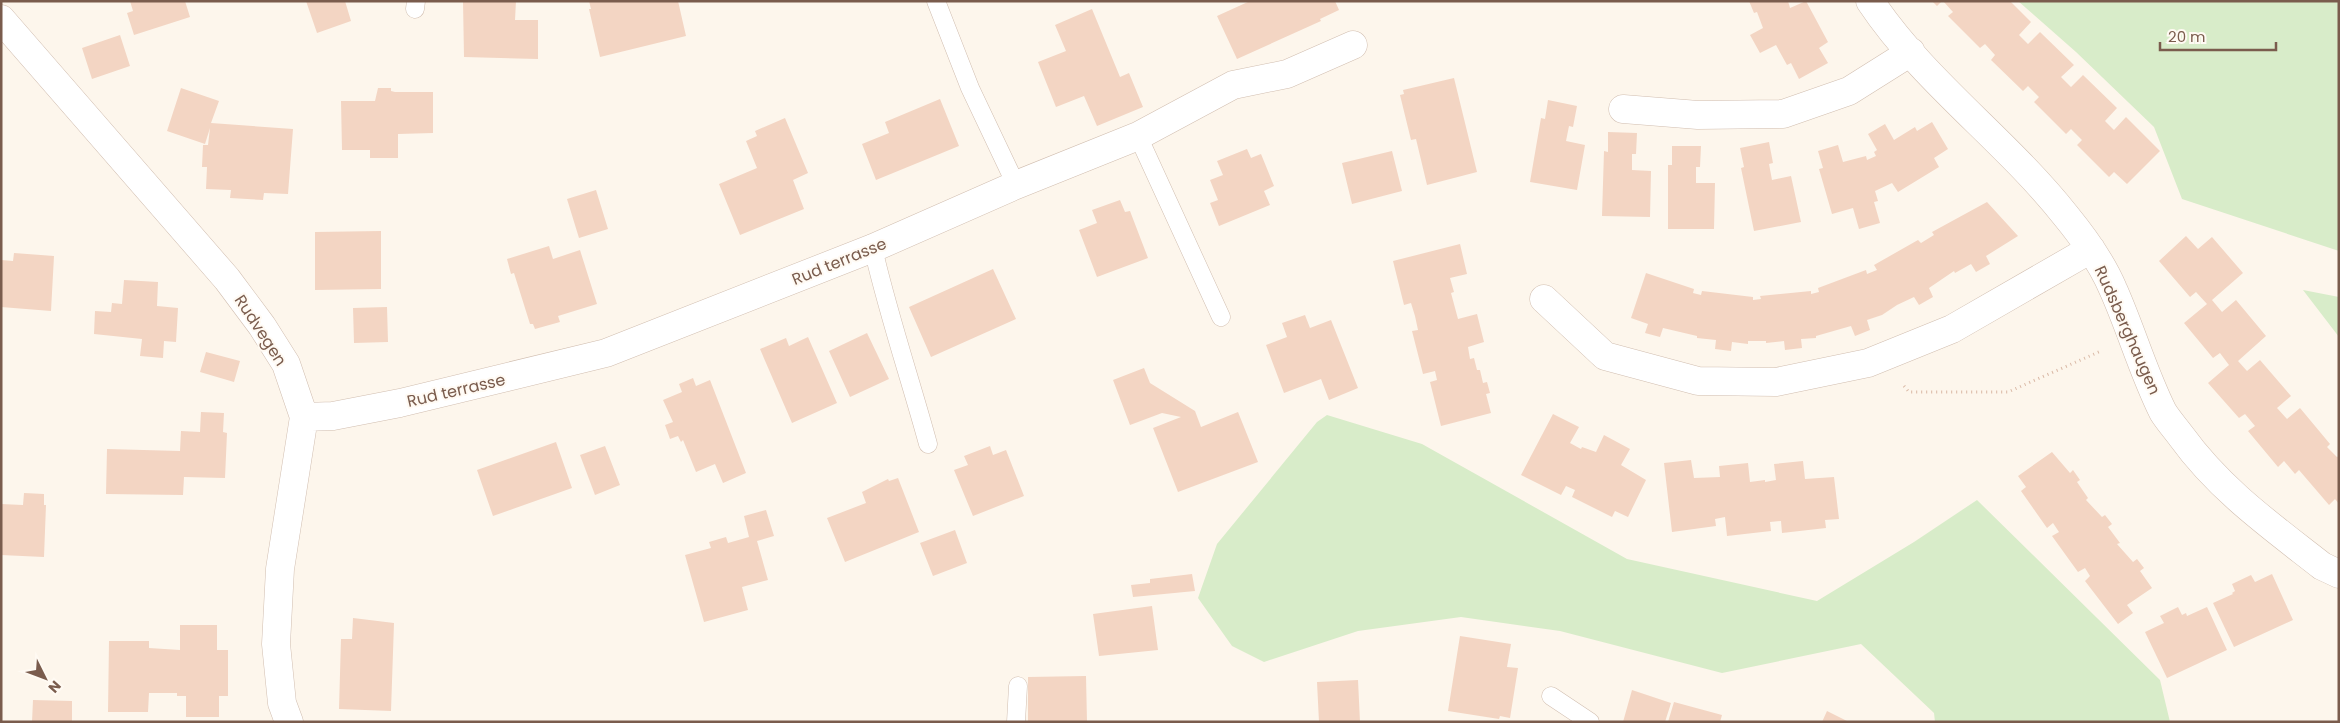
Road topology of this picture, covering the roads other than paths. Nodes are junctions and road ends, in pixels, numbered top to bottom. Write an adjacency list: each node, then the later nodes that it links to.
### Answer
1 (936, 1): 8 (lane)
2 (1870, 1): 5 (street, Rudsberghaugen)
3 (1, 19): 13 (street, Rudvegen)
4 (1354, 45): 7 (street, Rud terrasse)
5 (1911, 52): 6 (street); 10 (street, Rudsberghaugen)
6 (1623, 109)
7 (1138, 136): 8 (street, Rud terrasse); 12 (lane)
8 (1016, 185): 9 (street, Rud terrasse)
9 (873, 248): 13 (street, Rud terrasse); 14 (lane)
10 (2091, 249): 11 (street); 15 (street, Rudsberghaugen)
11 (1544, 299)
12 (1222, 317)
13 (304, 417): 18 (street, Rudvegen)
14 (928, 444)
15 (2339, 574)
16 (1018, 686): 19 (lane)
17 (1551, 696): 20 (lane)
18 (289, 722)
19 (1016, 722)
20 (1590, 722)

